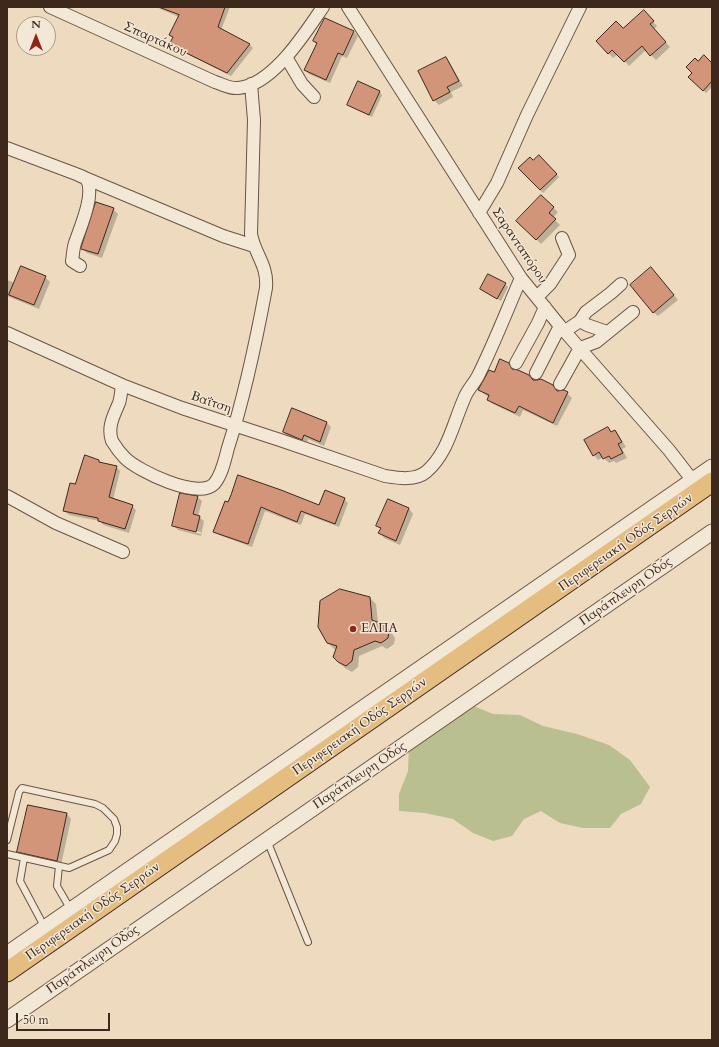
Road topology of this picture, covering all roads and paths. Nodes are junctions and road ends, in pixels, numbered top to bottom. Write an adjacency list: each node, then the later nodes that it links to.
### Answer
1 (50, 7): 6 (street, Σπαρτάκου)
2 (323, 7): 5 (street)
3 (348, 7): 10 (street, Σαρανταπόρου)
4 (580, 7): 10 (street)
5 (286, 57): 6 (street); 7 (street)
6 (251, 84): 12 (street)
7 (314, 97)
8 (7, 148): 9 (street)
9 (85, 178): 12 (street); 13 (street)
10 (479, 213): 14 (street, Σαρανταπόρου)
11 (562, 238): 16 (street)
12 (254, 246): 28 (street)
13 (80, 266)
14 (521, 278): 16 (street, Σαρανταπόρου); 28 (street, Βαΐτση)
15 (621, 284): 19 (street)
16 (537, 297): 17 (street, Σαρανταπόρου)
17 (545, 307): 20 (street, Σαρανταπόρου); 24 (street)
18 (633, 312): 21 (street)
19 (580, 321): 20 (street); 21 (street)
20 (563, 328): 23 (street, Σαρανταπόρου); 25 (street)
21 (607, 332): 23 (street)
22 (7, 333): 27 (street, Βαΐτση)
23 (580, 348): 26 (street); 30 (street, Σαρανταπόρου)
24 (516, 363)
25 (536, 373)
26 (560, 384)
27 (122, 385): 28 (street, Βαΐτση); 28 (street)
28 (235, 426)
29 (712, 467): 30 (street)
30 (693, 481): 40 (street)
31 (712, 482): 44 (main road, Περιφερειακή Οδός Σερρών)
32 (7, 496): 34 (street)
33 (712, 532): 36 (street, Παράπλευρη Οδός)
34 (123, 552)
35 (7, 840): 39 (lane)
36 (266, 840): 42 (lane); 45 (street, Παράπλευρη Οδός)
37 (7, 854): 38 (lane)
38 (24, 858): 39 (lane); 41 (lane)
39 (59, 866): 40 (lane)
40 (71, 910): 41 (street)
41 (45, 928): 43 (street)
42 (308, 942)
43 (7, 954)
44 (7, 972)
45 (7, 1020)

